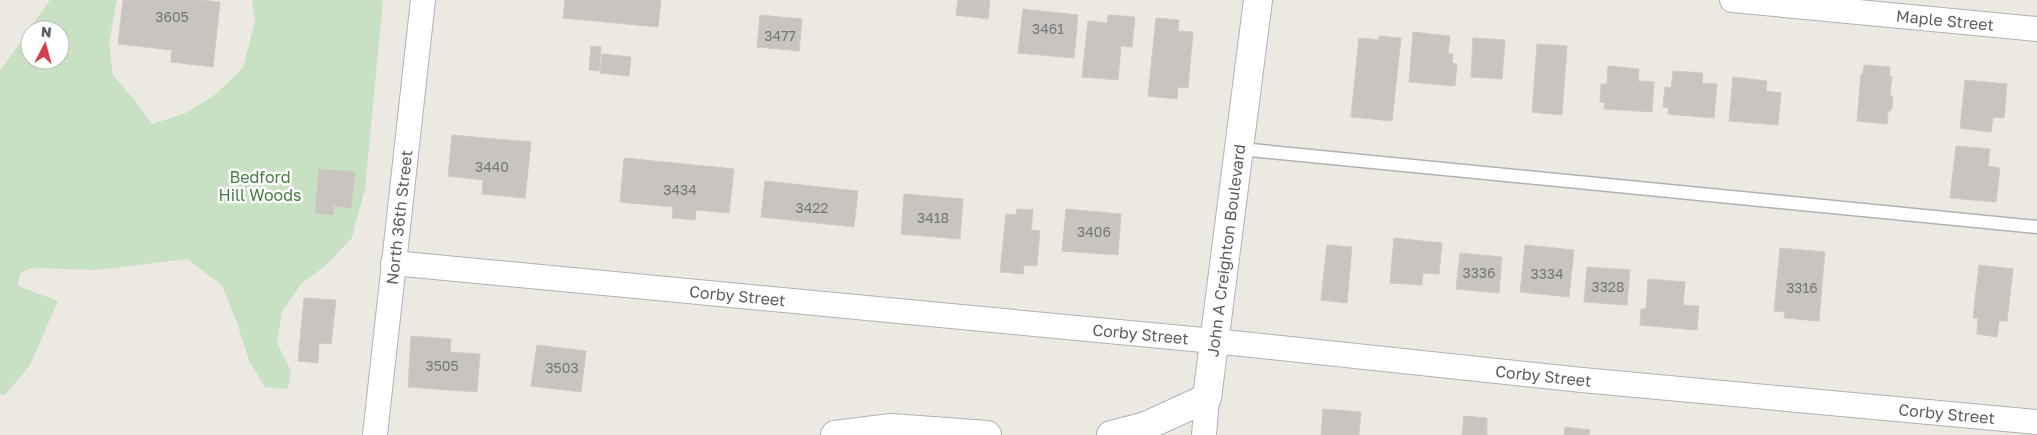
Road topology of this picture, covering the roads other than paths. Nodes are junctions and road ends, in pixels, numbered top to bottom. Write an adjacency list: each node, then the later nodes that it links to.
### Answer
1 (423, 0): 7 (street, North 36th Street)
2 (1258, 0): 5 (street, John A Creighton Boulevard)
3 (1732, 0): 4 (street, Maple Street)
4 (2037, 29)
5 (1240, 149): 6 (lane); 8 (street, John A Creighton Boulevard)
6 (2037, 227)
7 (393, 263): 8 (street, Corby Street); 11 (street, North 36th Street)
8 (1214, 342): 9 (street, John A Creighton Boulevard); 10 (street, Corby Street)
9 (1207, 398): 14 (street); 15 (street)
10 (2037, 422)
11 (374, 435)
12 (835, 435): 13 (street)
13 (987, 435)
14 (1111, 435)
15 (1204, 435)

